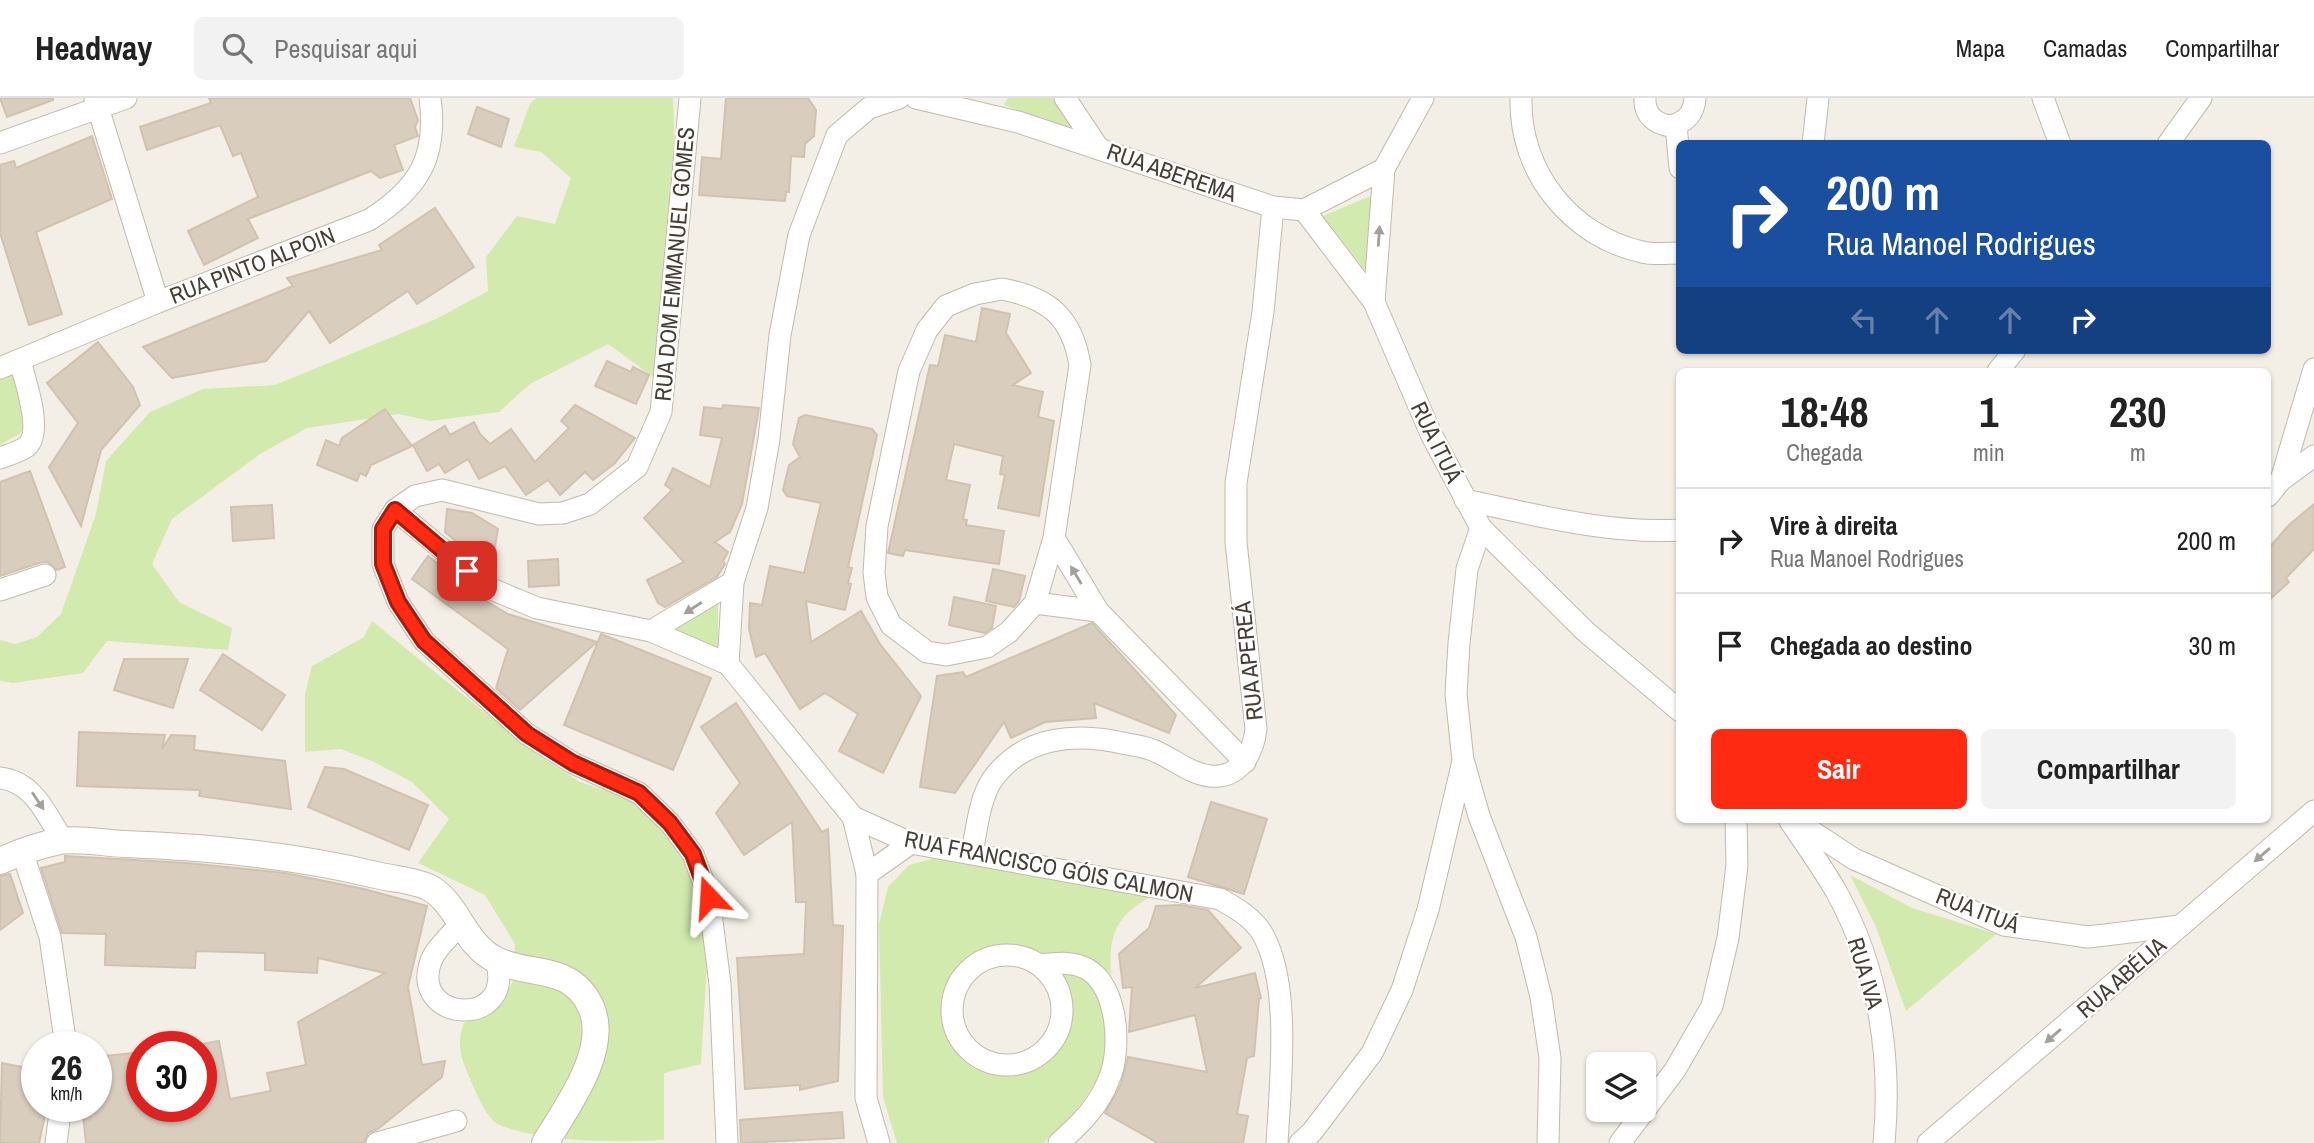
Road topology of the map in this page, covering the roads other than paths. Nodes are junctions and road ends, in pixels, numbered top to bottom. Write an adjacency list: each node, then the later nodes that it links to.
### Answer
1 (127, 98): 14 (street)
2 (430, 98): 27 (street, RUA PINTO ALPOIN)
3 (690, 98): 38 (street, RUA DOM EMMANUEL GOMES)
4 (899, 98): 43 (street)
5 (916, 98): 15 (street)
6 (1065, 98): 22 (street, RUA ABEREMA)
7 (1423, 98): 23 (street, RUA ITUÁ)
8 (1521, 98): 26 (street)
9 (1644, 98): 16 (street)
10 (1695, 98): 16 (street)
11 (1818, 98): 18 (street)
12 (2043, 98): 19 (street)
13 (2201, 98): 20 (street)
14 (96, 104): 21 (street); 27 (street)
15 (986, 104): 22 (street)
16 (1676, 125): 17 (street)
17 (1677, 140)
18 (1813, 140)
19 (2059, 140)
20 (2171, 140)
21 (0, 143)
22 (1099, 149): 24 (street, RUA ABEREMA)
23 (1384, 169): 25 (street); 28 (street, RUA ITUÁ, one-way to 23)
24 (1273, 207): 25 (street, RUA ABEREMA); 51 (street, RUA APEREÁ)
25 (1304, 210): 28 (street)
26 (1676, 253)
27 (158, 302): 30 (street, RUA PINTO ALPOIN)
28 (1374, 302): 37 (street, RUA ITUÁ)
29 (2012, 354): 32 (street)
30 (20, 361): 31 (street, RUA PINTO ALPOIN); 35 (street)
31 (0, 368)
32 (2000, 368)
33 (2314, 369): 36 (street)
34 (2314, 456): 36 (street)
35 (0, 458)
36 (2275, 488)
37 (1465, 500): 39 (street, RUA ITUÁ); 40 (street)
38 (395, 510): 47 (street); 73 (street)
39 (1481, 528): 49 (street, RUA ITUÁ); 50 (street)
40 (1676, 530)
41 (1054, 538): 45 (street); 45 (street); 46 (street, one-way to 41)
42 (45, 575): 44 (street)
43 (733, 582): 47 (street, one-way to 47); 48 (street)
44 (0, 590)
45 (1035, 603): 46 (street)
46 (1098, 611): 51 (street)
47 (651, 631): 48 (street)
48 (727, 664): 54 (street, RUA FRANCISCO GÓIS CALMON)
49 (1676, 708)
50 (1463, 761): 77 (street); 78 (street)
51 (1245, 762): 60 (street)
52 (0, 778): 58 (street, one-way to 58)
53 (2314, 811): 64 (street, RUA ABÉLIA, one-way to 64)
54 (853, 817): 59 (street, RUA FRANCISCO GÓIS CALMON); 62 (street)
55 (1736, 823): 79 (street)
56 (1793, 823): 80 (street, RUA IVA)
57 (1797, 823): 64 (street, RUA ITUÁ)
58 (63, 841): 61 (street); 63 (street)
59 (911, 843): 60 (street, RUA FRANCISCO GÓIS CALMON); 62 (street)
60 (972, 852): 76 (street, RUA FRANCISCO GÓIS CALMON)
61 (11, 856): 67 (street)
62 (867, 874): 74 (street)
63 (459, 925): 65 (street); 65 (street)
64 (2180, 926): 81 (street, RUA ABÉLIA, one-way to 81)
65 (496, 960): 72 (street)
66 (1039, 965): 66 (street); 75 (street)
67 (64, 1031)
68 (456, 1121): 71 (street)
69 (59, 1122): 70 (street)
70 (56, 1143)
71 (377, 1143)
72 (545, 1143)
73 (727, 1143)
74 (879, 1143)
75 (1059, 1143)
76 (1278, 1143)
77 (1300, 1143)
78 (1548, 1143)
79 (1620, 1143)
80 (1884, 1143)
81 (1928, 1143)

